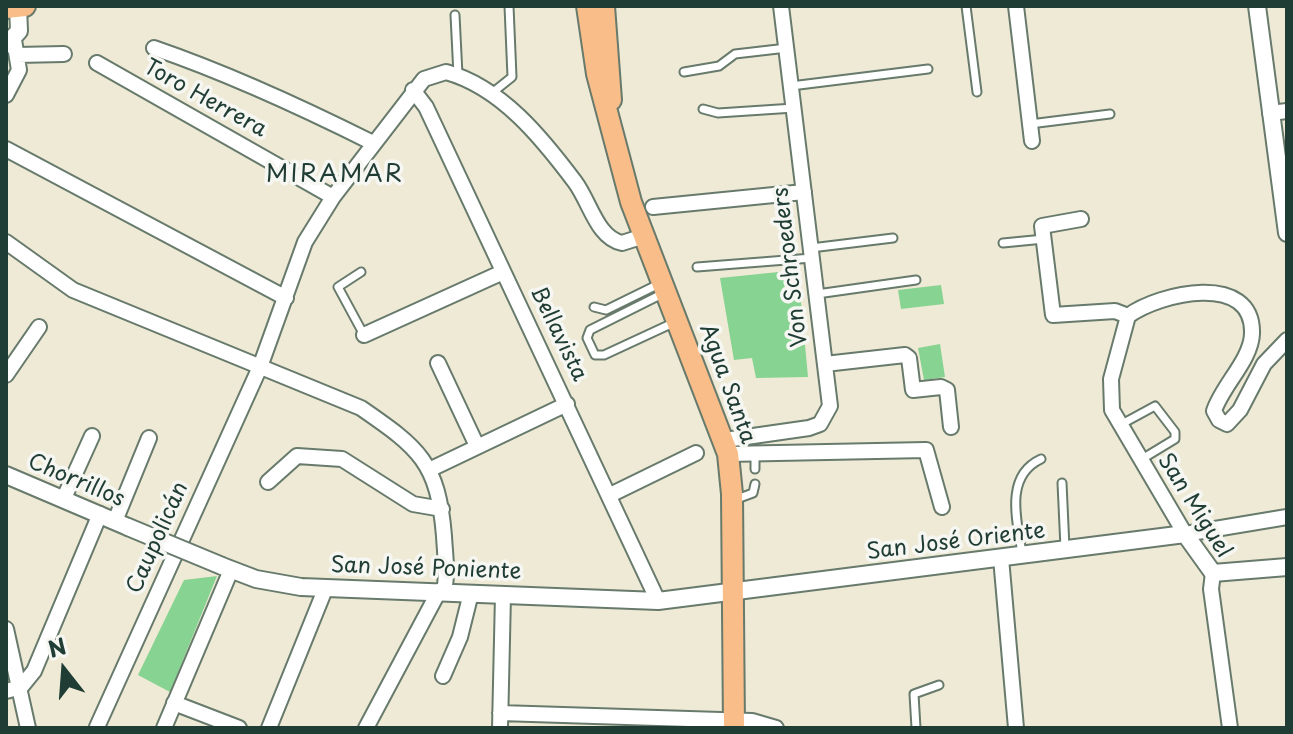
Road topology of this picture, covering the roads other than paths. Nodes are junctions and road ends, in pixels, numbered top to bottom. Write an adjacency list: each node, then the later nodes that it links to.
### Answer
1 (18, 6): 2 (main road); 10 (main road); 12 (street)
2 (25, 6)
3 (509, 6): 23 (lane)
4 (587, 6): 29 (main road, Agua Santa)
5 (604, 6): 29 (main road, Agua Santa)
6 (781, 6): 14 (street, Von Schroeders)
7 (966, 6): 22 (lane)
8 (1016, 6): 30 (street)
9 (1257, 6): 27 (street)
10 (6, 8)
11 (455, 15): 19 (lane)
12 (12, 47): 15 (street); 24 (street)
13 (154, 48): 32 (street)
14 (787, 48): 18 (lane); 20 (street, Von Schroeders)
15 (64, 54)
16 (97, 63): 35 (street, Toro Herrera)
17 (928, 69): 20 (lane)
18 (684, 72)
19 (458, 75): 21 (street); 23 (street)
20 (791, 86): 25 (street, Von Schroeders)
21 (413, 90): 32 (street, Caupolicán); 47 (street, Bellavista)
22 (977, 92)
23 (492, 93): 38 (street)
24 (6, 95)
25 (794, 108): 26 (lane); 34 (street, Von Schroeders)
26 (703, 109)
27 (1278, 112): 39 (street)
28 (1110, 114): 30 (lane)
29 (611, 116): 38 (main road, Agua Santa)
30 (1030, 124): 31 (street)
31 (1032, 141)
32 (373, 143): 35 (street, Caupolicán)
33 (6, 149): 51 (street)
34 (804, 192): 36 (street); 44 (street, Von Schroeders)
35 (333, 197): 51 (street, Caupolicán)
36 (653, 207)
37 (1081, 219): 41 (street)
38 (644, 236): 49 (main road, Agua Santa)
39 (1286, 237)
40 (893, 238): 44 (lane)
41 (1044, 239): 43 (lane); 53 (street)
42 (6, 242): 60 (street)
43 (1003, 243)
44 (812, 253): 45 (lane); 50 (street, Von Schroeders)
45 (697, 267)
46 (361, 272): 56 (lane)
47 (503, 272): 56 (street); 62 (street, Bellavista)
48 (916, 280): 50 (lane)
49 (665, 287): 52 (lane); 54 (main road, Agua Santa); 54 (lane)
50 (817, 294): 59 (street, Von Schroeders)
51 (286, 298): 60 (street, Caupolicán)
52 (594, 307)
53 (1128, 316): 57 (street); 63 (street, San Miguel)
54 (679, 321): 68 (main road, Agua Santa)
55 (39, 327): 61 (street)
56 (364, 335)
57 (1287, 340)
58 (438, 363): 67 (street)
59 (825, 364): 64 (street); 68 (street, Von Schroeders)
60 (260, 367): 73 (street); 107 (street, Caupolicán)
61 (6, 375)
62 (567, 404): 67 (street); 79 (street, Bellavista)
63 (1119, 425): 72 (street, San Miguel); 72 (lane)
64 (951, 427)
65 (92, 436): 80 (street)
66 (149, 438): 85 (street)
67 (477, 446): 73 (street)
68 (726, 447): 69 (street); 81 (main road, Agua Santa)
69 (755, 452): 74 (lane); 82 (street)
70 (696, 453): 79 (street)
71 (1041, 459): 88 (lane)
72 (1140, 461): 86 (street, San Miguel)
73 (431, 469): 83 (street)
74 (755, 469)
75 (6, 476): 80 (street, Chorrillos)
76 (268, 482): 83 (street)
77 (1062, 483): 87 (lane)
78 (755, 484): 81 (lane)
79 (610, 495): 98 (street, Bellavista)
80 (64, 498): 85 (street, Chorrillos)
81 (732, 501): 96 (main road, Agua Santa)
82 (942, 507)
83 (442, 509): 94 (street)
84 (1287, 517): 86 (street)
85 (114, 521): 91 (street, San José Poniente, bridge); 102 (street)
86 (1185, 534): 87 (street, San José Oriente); 92 (street, San Miguel)
87 (1065, 550): 88 (street, San José Oriente)
88 (1022, 555): 89 (street, San José Oriente)
89 (1001, 558): 96 (street, San José Oriente); 115 (street)
90 (1287, 567): 92 (street)
91 (227, 568): 93 (street, San José Poniente); 104 (street)
92 (1213, 573): 116 (street, San Miguel)
93 (326, 587): 94 (street, San José Poniente); 111 (street)
94 (441, 591): 95 (street, San José Poniente); 112 (street)
95 (471, 593): 97 (street, San José Poniente); 100 (street)
96 (732, 593): 98 (street, San José Poniente); 106 (main road, Agua Santa)
97 (503, 595): 98 (street, San José Poniente); 105 (street)
98 (658, 601)
99 (6, 629): 102 (street)
100 (443, 676)
101 (939, 685): 114 (lane)
102 (21, 687): 103 (street); 108 (street)
103 (6, 691)
104 (174, 703): 109 (street); 110 (street)
105 (500, 721): 106 (street)
106 (734, 724): 113 (street)
107 (97, 727)
108 (28, 728)
109 (164, 728)
110 (239, 728)
111 (269, 728)
112 (366, 728)
113 (776, 728)
114 (916, 728)
115 (1016, 728)
116 (1230, 728)

